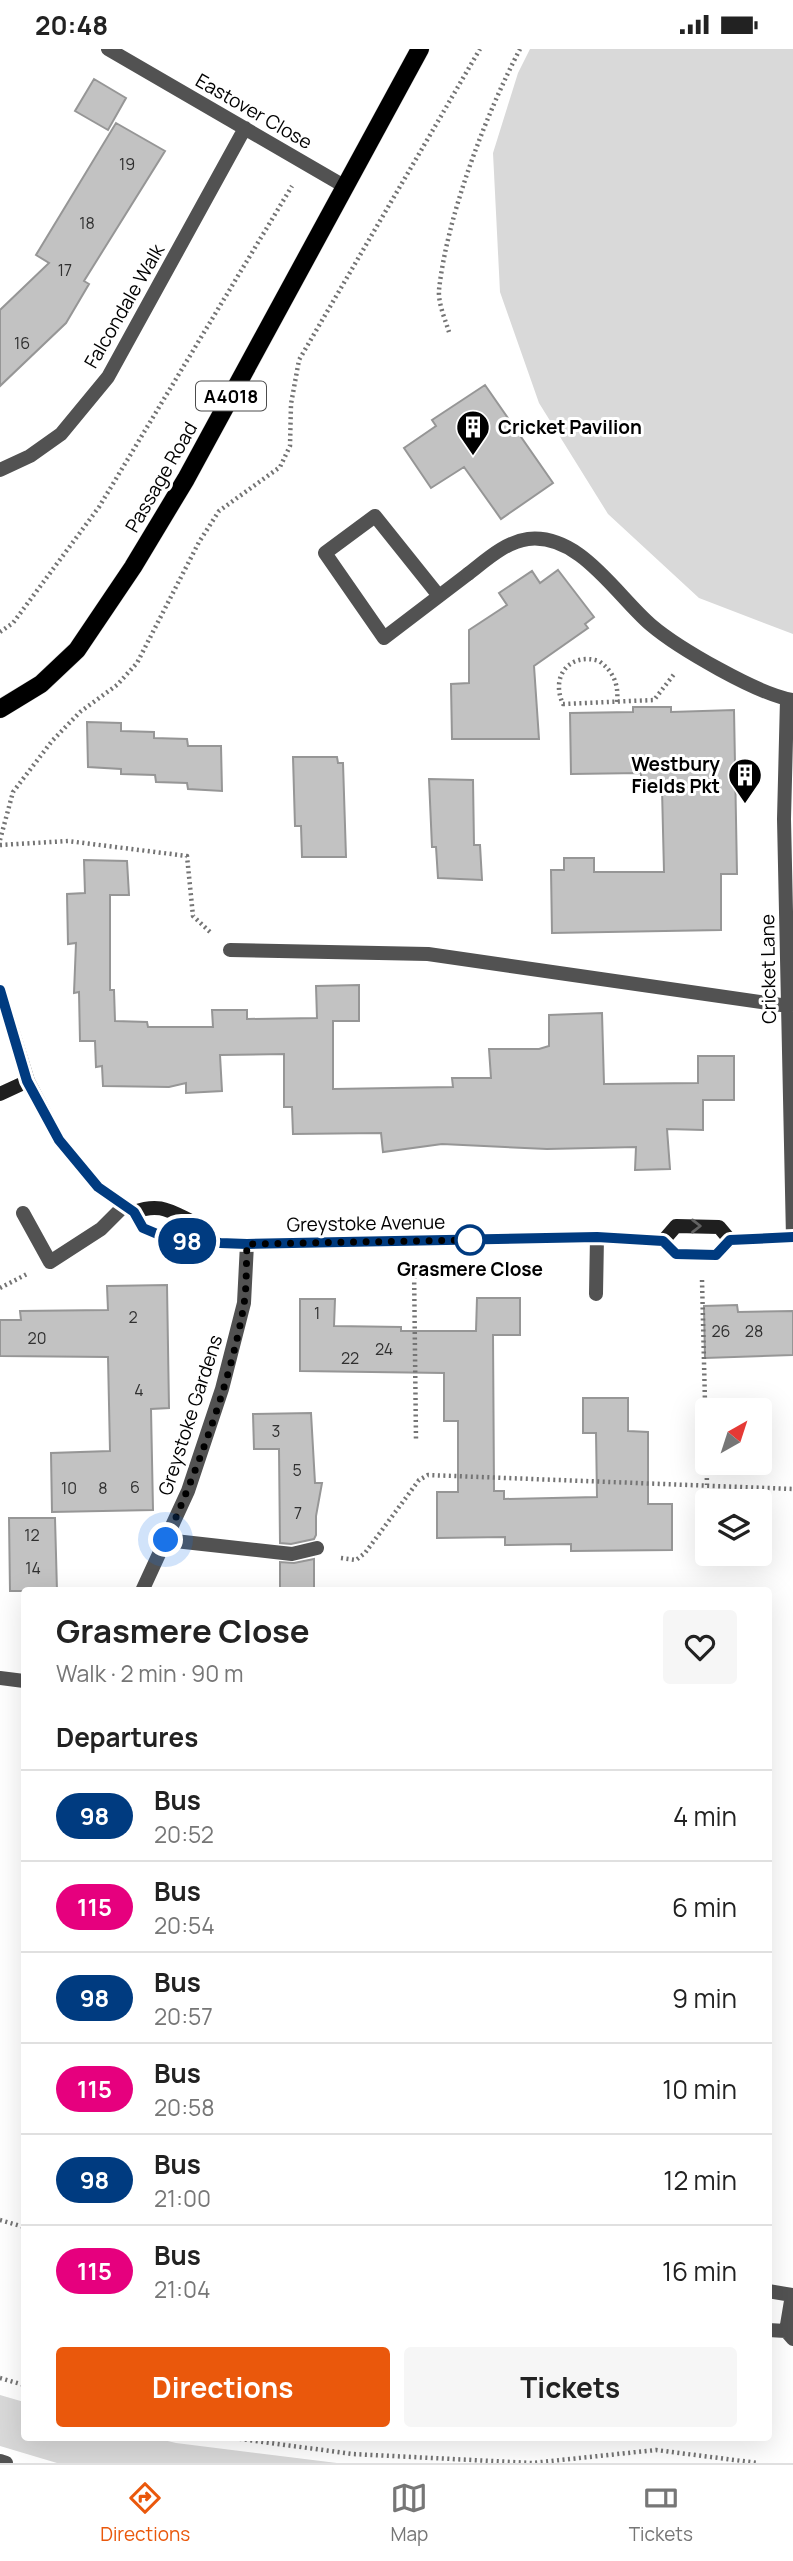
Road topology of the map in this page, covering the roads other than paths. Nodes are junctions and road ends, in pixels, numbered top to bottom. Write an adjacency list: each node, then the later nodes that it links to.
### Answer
1 (108, 49): 3 (street, Eastover Close)
2 (420, 49): 4 (main road, Passage Road / A4018)
3 (245, 128): 4 (street, Eastover Close); 5 (street, Falcondale Walk)
4 (344, 186): 8 (main road, Passage Road / A4018)
5 (0, 470)
6 (439, 596): 6 (street); 7 (street)
7 (790, 699): 11 (street, Cricket Lane)
8 (0, 709)
9 (230, 950): 11 (street)
10 (0, 990): 12 (street, Greystoke Avenue)
11 (788, 1006): 18 (street, Cricket Lane)
12 (27, 1081): 13 (street); 14 (street, Greystoke Avenue)
13 (0, 1094)
14 (129, 1209): 15 (street); 16 (street); 16 (street, Greystoke Avenue)
15 (23, 1213)
16 (196, 1236): 21 (street, Greystoke Avenue)
17 (597, 1237): 20 (street, Greystoke Avenue); 21 (street, Greystoke Avenue); 22 (street)
18 (793, 1237): 19 (street)
19 (730, 1240): 20 (street, Greystoke Avenue); 20 (street, one-way to 19)
20 (663, 1241)
21 (247, 1244): 23 (street, Greystoke Gardens)
22 (596, 1294)
23 (166, 1540): 24 (street); 25 (street, Greystoke Gardens)
24 (317, 1548)
25 (144, 1587)
26 (0, 1678): 27 (street)
27 (21, 1681)
28 (772, 2292): 30 (street)
29 (772, 2331): 30 (street)
30 (790, 2335)
31 (0, 2461): 32 (street)
32 (6, 2463)

